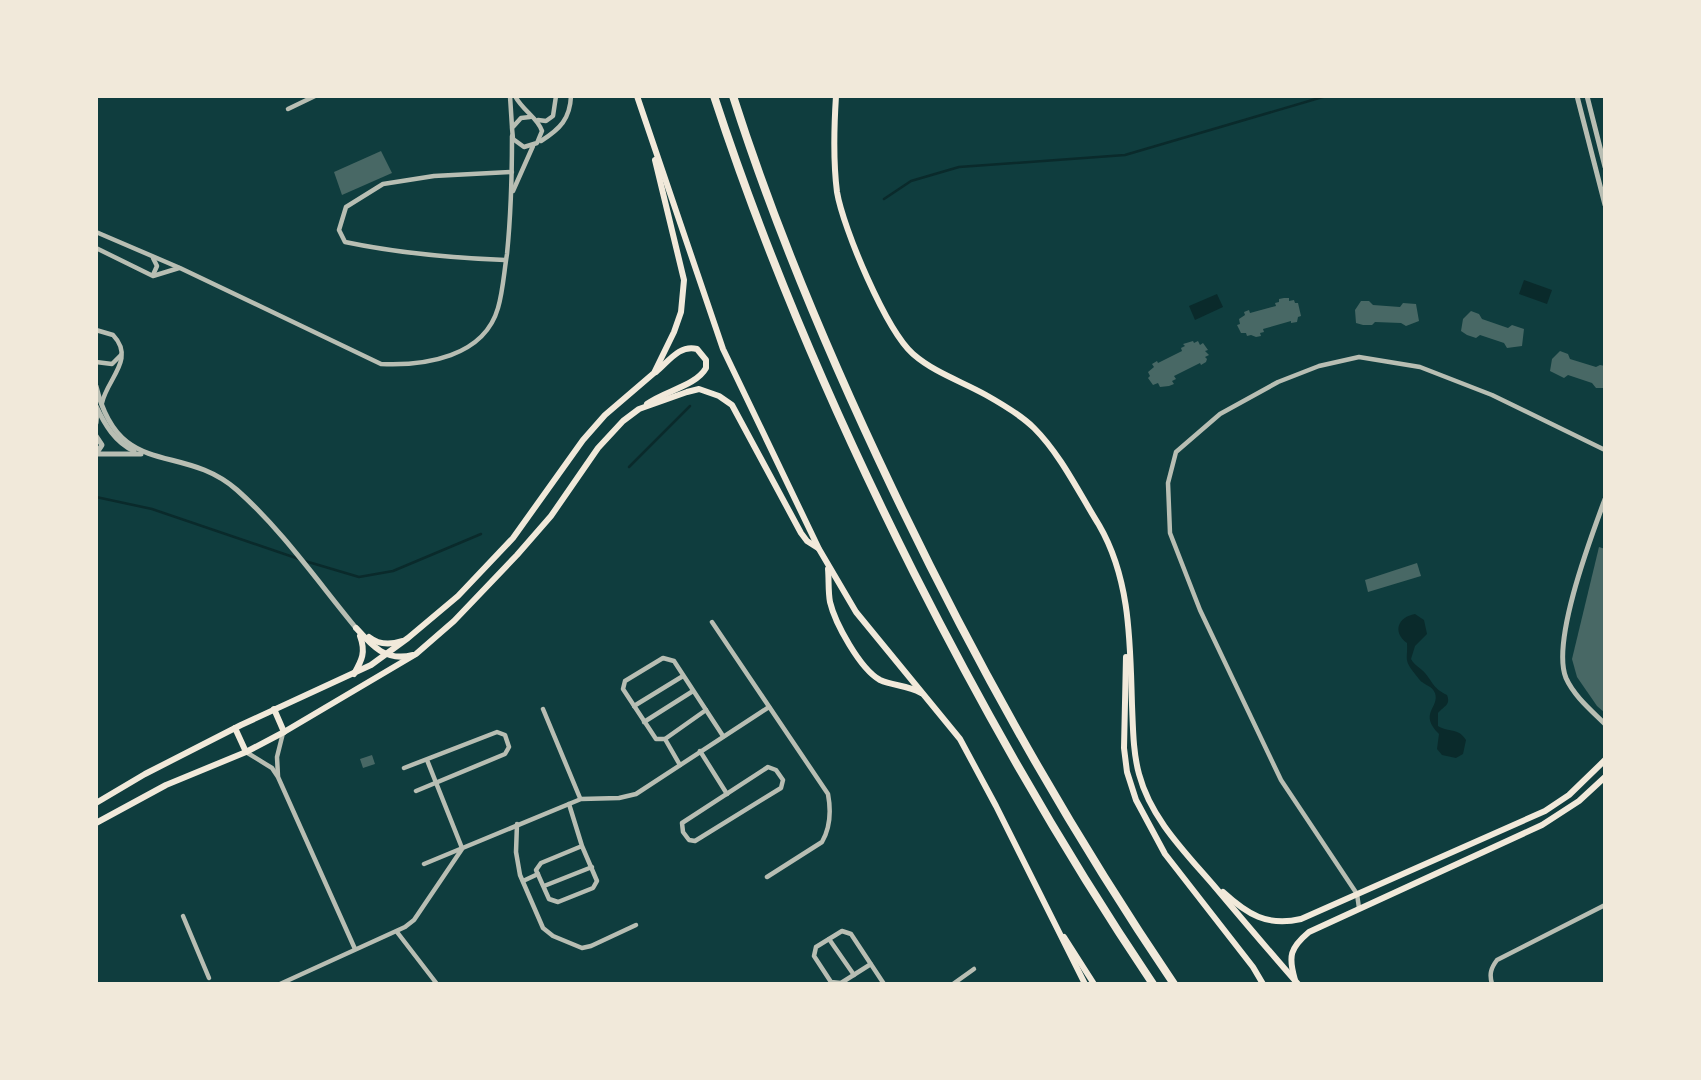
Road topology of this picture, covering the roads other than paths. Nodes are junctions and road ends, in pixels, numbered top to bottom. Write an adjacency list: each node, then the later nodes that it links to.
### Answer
1 (315, 96): 11 (street)
2 (512, 96): 12 (street); 13 (street)
3 (556, 96): 12 (street)
4 (571, 96): 16 (street)
5 (637, 96): 14 (main road)
6 (714, 96): 109 (highway)
7 (733, 96): 110 (highway)
8 (836, 96): 45 (main road)
9 (1577, 96): 20 (street)
10 (1587, 96): 17 (street)
11 (288, 108)
12 (532, 118): 13 (street); 16 (street)
13 (512, 128): 15 (street)
14 (649, 129): 30 (main road); 41 (main road)
15 (512, 135): 16 (street); 18 (street)
16 (535, 144): 19 (street)
17 (1605, 167)
18 (512, 172): 19 (street); 24 (street)
19 (512, 195): 24 (street)
20 (1605, 205)
21 (96, 232): 23 (street)
22 (96, 248): 26 (street)
23 (152, 256): 25 (street); 26 (street)
24 (506, 260): 25 (street)
25 (180, 268): 26 (street)
26 (153, 276)
27 (96, 330): 28 (street)
28 (122, 351): 29 (street); 32 (street)
29 (96, 362)
30 (654, 373): 33 (main road); 46 (main road)
31 (96, 386): 32 (street)
32 (98, 408): 34 (street); 37 (street); 39 (street)
33 (639, 410): 41 (main road); 47 (main road)
34 (96, 423)
35 (96, 436): 38 (street)
36 (1605, 450): 89 (street)
37 (137, 453): 38 (street); 39 (street)
38 (96, 454)
39 (168, 459): 44 (street)
40 (1605, 499): 59 (street)
41 (819, 549): 42 (main road)
42 (827, 563): 52 (main road); 52 (main road)
43 (712, 622): 54 (street)
44 (356, 628): 46 (main road); 48 (main road); 49 (main road)
45 (1129, 637): 87 (main road); 111 (main road)
46 (408, 638): 48 (main road)
47 (416, 654): 48 (main road); 61 (main road)
48 (386, 655): 49 (main road)
49 (353, 675): 55 (main road)
50 (684, 676): 51 (street); 53 (street); 53 (street)
51 (694, 691): 57 (street); 58 (street)
52 (927, 696): 93 (main road)
53 (634, 706): 58 (street)
54 (769, 707): 62 (street); 85 (street)
55 (274, 709): 60 (main road); 61 (main road)
56 (542, 709): 75 (street)
57 (706, 710): 62 (street); 63 (street)
58 (645, 722): 63 (street)
59 (1605, 724)
60 (235, 728): 65 (main road); 76 (main road)
61 (284, 732): 65 (main road); 70 (street)
62 (723, 736): 64 (street)
63 (664, 739): 68 (street)
64 (700, 751): 68 (street); 74 (street)
65 (246, 752): 70 (street); 78 (main road)
66 (427, 760): 69 (street); 72 (street); 72 (street)
67 (1605, 760): 89 (main road)
68 (680, 765): 75 (street)
69 (404, 768)
70 (278, 777): 97 (street)
71 (1605, 777): 91 (main road)
72 (436, 784): 73 (street); 81 (street)
73 (416, 791)
74 (727, 794): 74 (street)
75 (581, 799): 77 (street)
76 (96, 803)
77 (569, 804): 79 (street); 80 (street)
78 (96, 823)
79 (517, 824): 81 (street); 86 (street)
80 (582, 846): 83 (street); 84 (street)
81 (462, 848): 82 (street); 95 (street)
82 (424, 864)
83 (592, 867): 88 (street); 88 (street)
84 (538, 874): 86 (street); 88 (street)
85 (767, 877)
86 (523, 881): 94 (street)
87 (1210, 882): 89 (main road); 102 (main road)
88 (544, 886)
89 (1357, 894): 91 (street)
90 (1605, 905): 112 (street)
91 (1359, 908): 102 (main road)
92 (183, 916): 101 (street)
93 (1054, 924): 107 (main road); 108 (main road)
94 (636, 925)
95 (397, 932): 97 (street); 104 (street)
96 (829, 939): 98 (street); 100 (street); 100 (street)
97 (355, 949): 103 (street)
98 (871, 964): 100 (street); 105 (street)
99 (974, 969): 106 (street)
100 (854, 975)
101 (209, 978)
102 (1297, 983)
103 (280, 984)
104 (437, 984)
105 (884, 984)
106 (953, 984)
107 (1085, 984)
108 (1094, 984)
109 (1153, 984)
110 (1174, 984)
111 (1263, 984)
112 (1492, 984)

